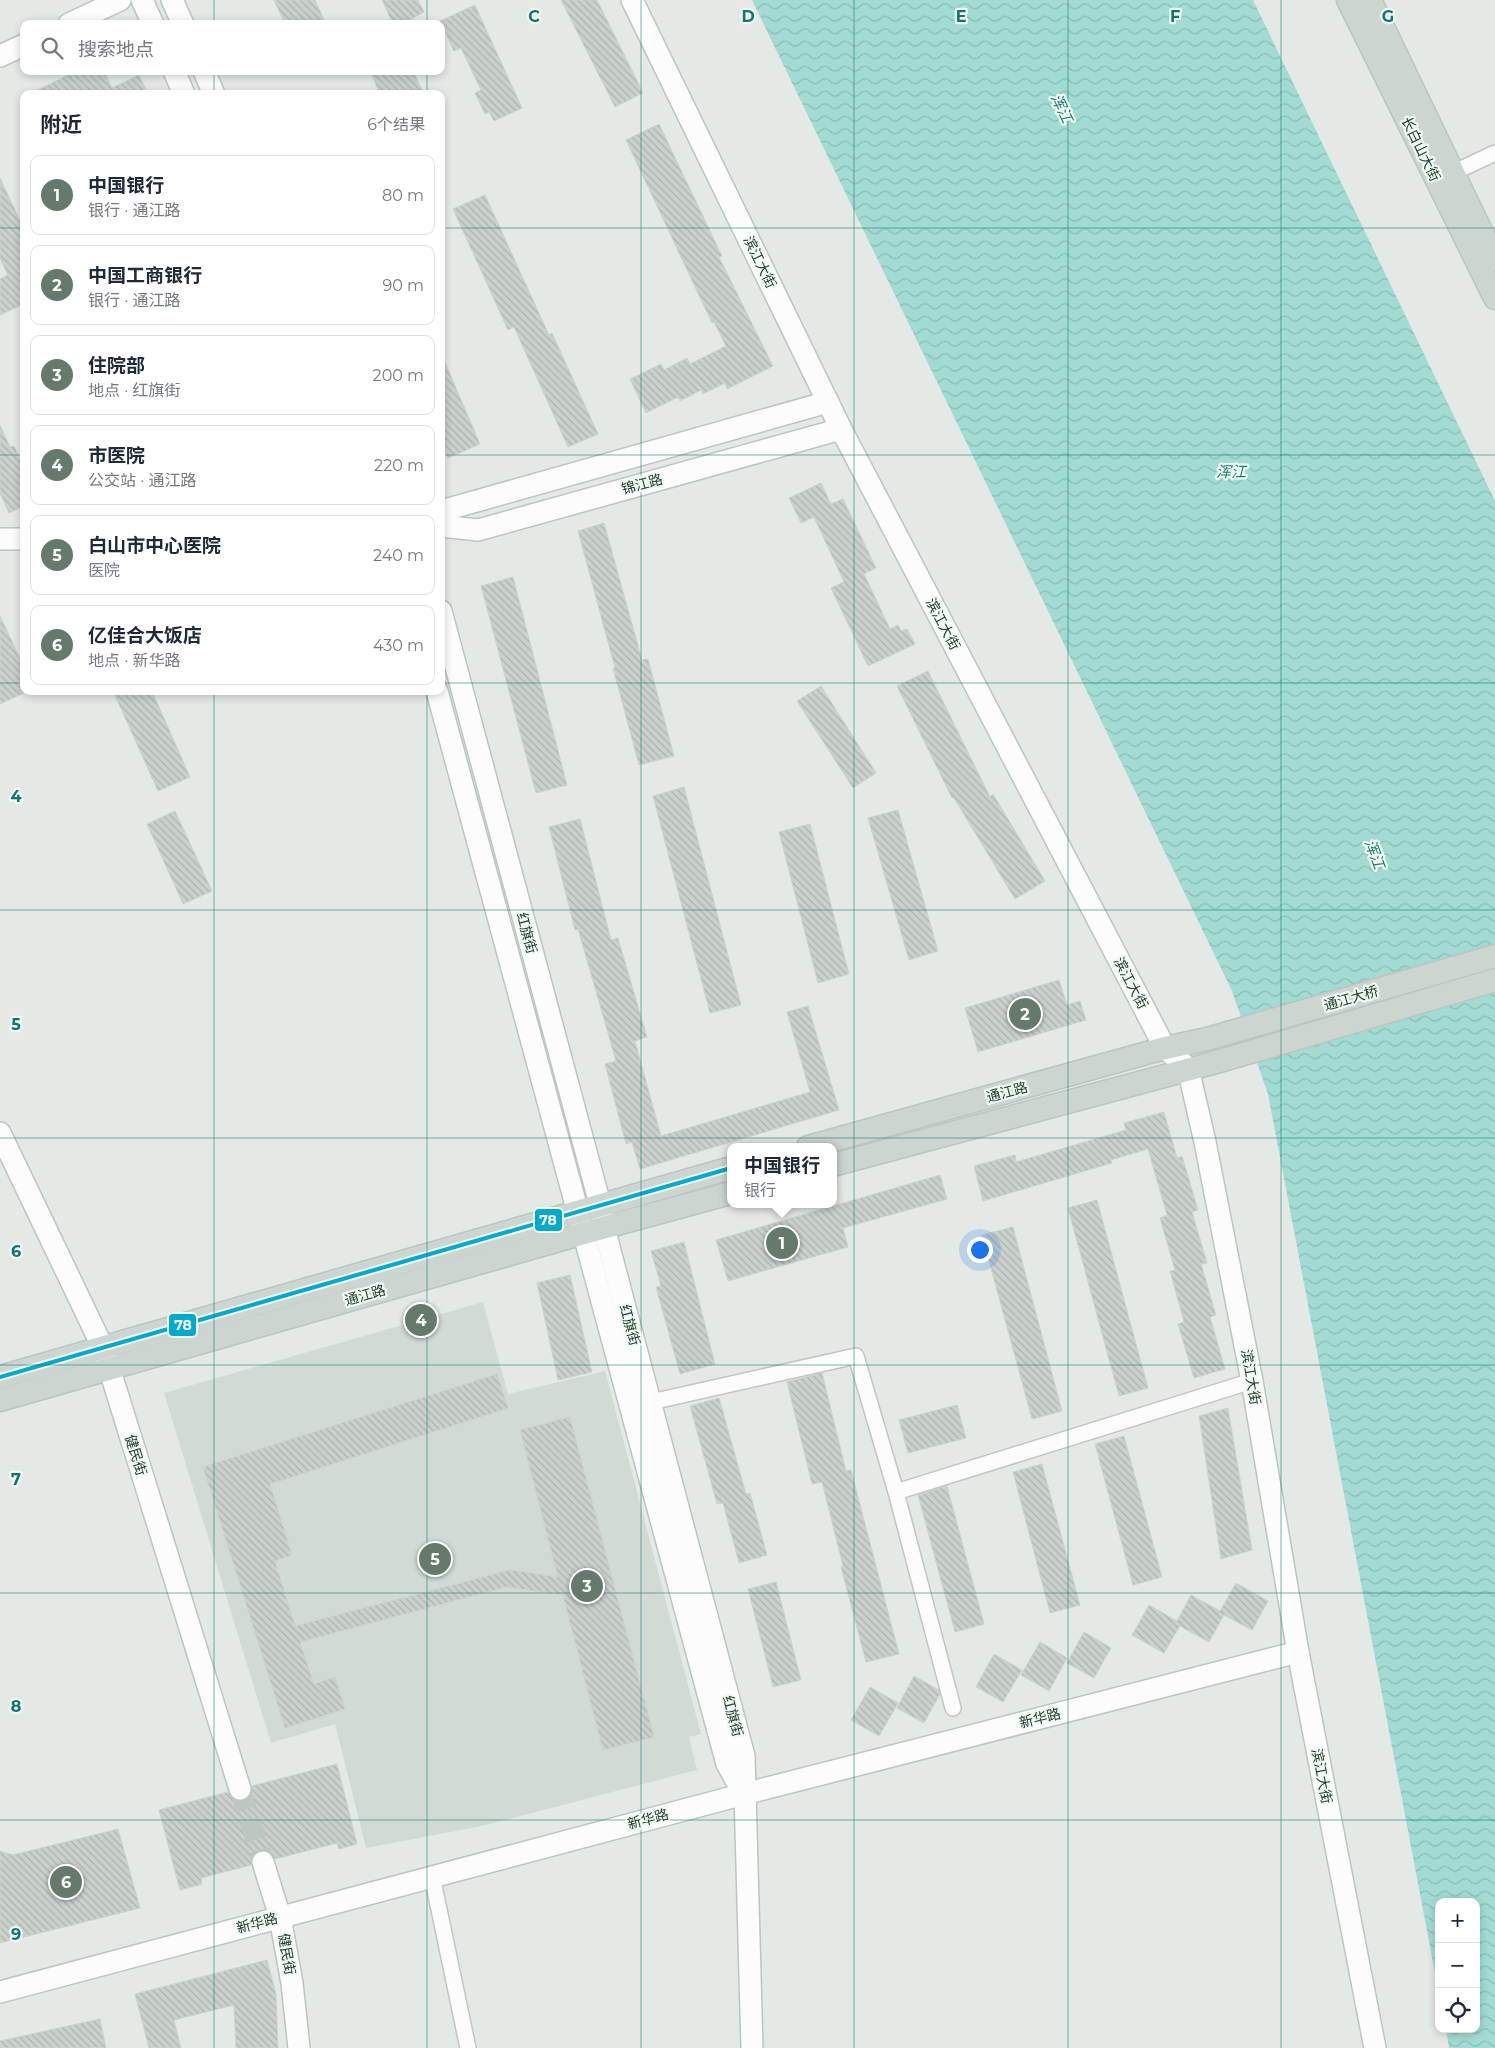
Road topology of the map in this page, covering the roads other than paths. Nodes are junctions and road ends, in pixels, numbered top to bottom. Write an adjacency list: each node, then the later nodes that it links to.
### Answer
1 (120, 0): 7 (main road)
2 (142, 0): 8 (main road)
3 (172, 0): 9 (main road)
4 (632, 0): 20 (main road, 滨江大街)
5 (1348, 0): 17 (main road, 长白山大街)
6 (1370, 0): 17 (main road, 长白山大街)
7 (78, 20)
8 (150, 20)
9 (181, 20)
10 (20, 47): 11 (main road)
11 (0, 56)
12 (176, 75): 14 (main road)
13 (206, 75): 15 (main road)
14 (182, 90)
15 (212, 90)
16 (1495, 153): 17 (street)
17 (1444, 177): 18 (main road, 长白山大街); 19 (main road, 长白山大街)
18 (1495, 260)
19 (1495, 298)
20 (828, 402): 21 (main road, 滨江大街); 22 (main road, 锦江路)
21 (841, 429): 23 (main road, 锦江路); 31 (main road, 滨江大街)
22 (445, 510)
23 (445, 526)
24 (0, 539): 25 (main road)
25 (20, 539)
26 (445, 627): 39 (main road, 红旗街)
27 (438, 695): 39 (main road)
28 (1495, 956): 30 (main road, 通江大桥)
29 (1495, 980): 32 (main road, 通江大桥)
30 (1207, 1039): 31 (main road, 通江路)
31 (1165, 1048): 33 (main road, 滨江大街); 35 (main road, 通江路)
32 (1213, 1063): 33 (main road, 通江路)
33 (1188, 1068): 36 (main road, 通江路); 43 (main road, 滨江大街)
34 (0, 1133): 41 (main road, 健民街)
35 (822, 1143)
36 (837, 1164)
37 (727, 1169): 39 (main road, 通江路)
38 (727, 1194): 40 (main road, 通江路)
39 (589, 1208): 40 (main road, 红旗街); 41 (main road, 通江路)
40 (594, 1230): 41 (main road, 通江路); 45 (main road, 红旗街); 50 (main road)
41 (106, 1358): 42 (main road, 通江路); 44 (main road, 通江路); 49 (main road, 健民街)
42 (0, 1376)
43 (1252, 1381): 46 (street); 47 (main road, 滨江大街)
44 (0, 1400)
45 (651, 1402): 46 (street); 50 (main road, 红旗街)
46 (896, 1492): 48 (street)
47 (1298, 1652): 50 (main road, 新华路); 58 (main road, 滨江大街)
48 (953, 1708)
49 (240, 1789)
50 (744, 1794): 52 (main road, 新华路); 57 (main road, 红旗街)
51 (263, 1862): 53 (main road, 健民街)
52 (432, 1876): 53 (main road, 新华路); 56 (street)
53 (280, 1916): 54 (main road, 新华路); 55 (main road, 健民街)
54 (0, 1992)
55 (299, 2048)
56 (468, 2048)
57 (752, 2048)
58 (1375, 2048)

